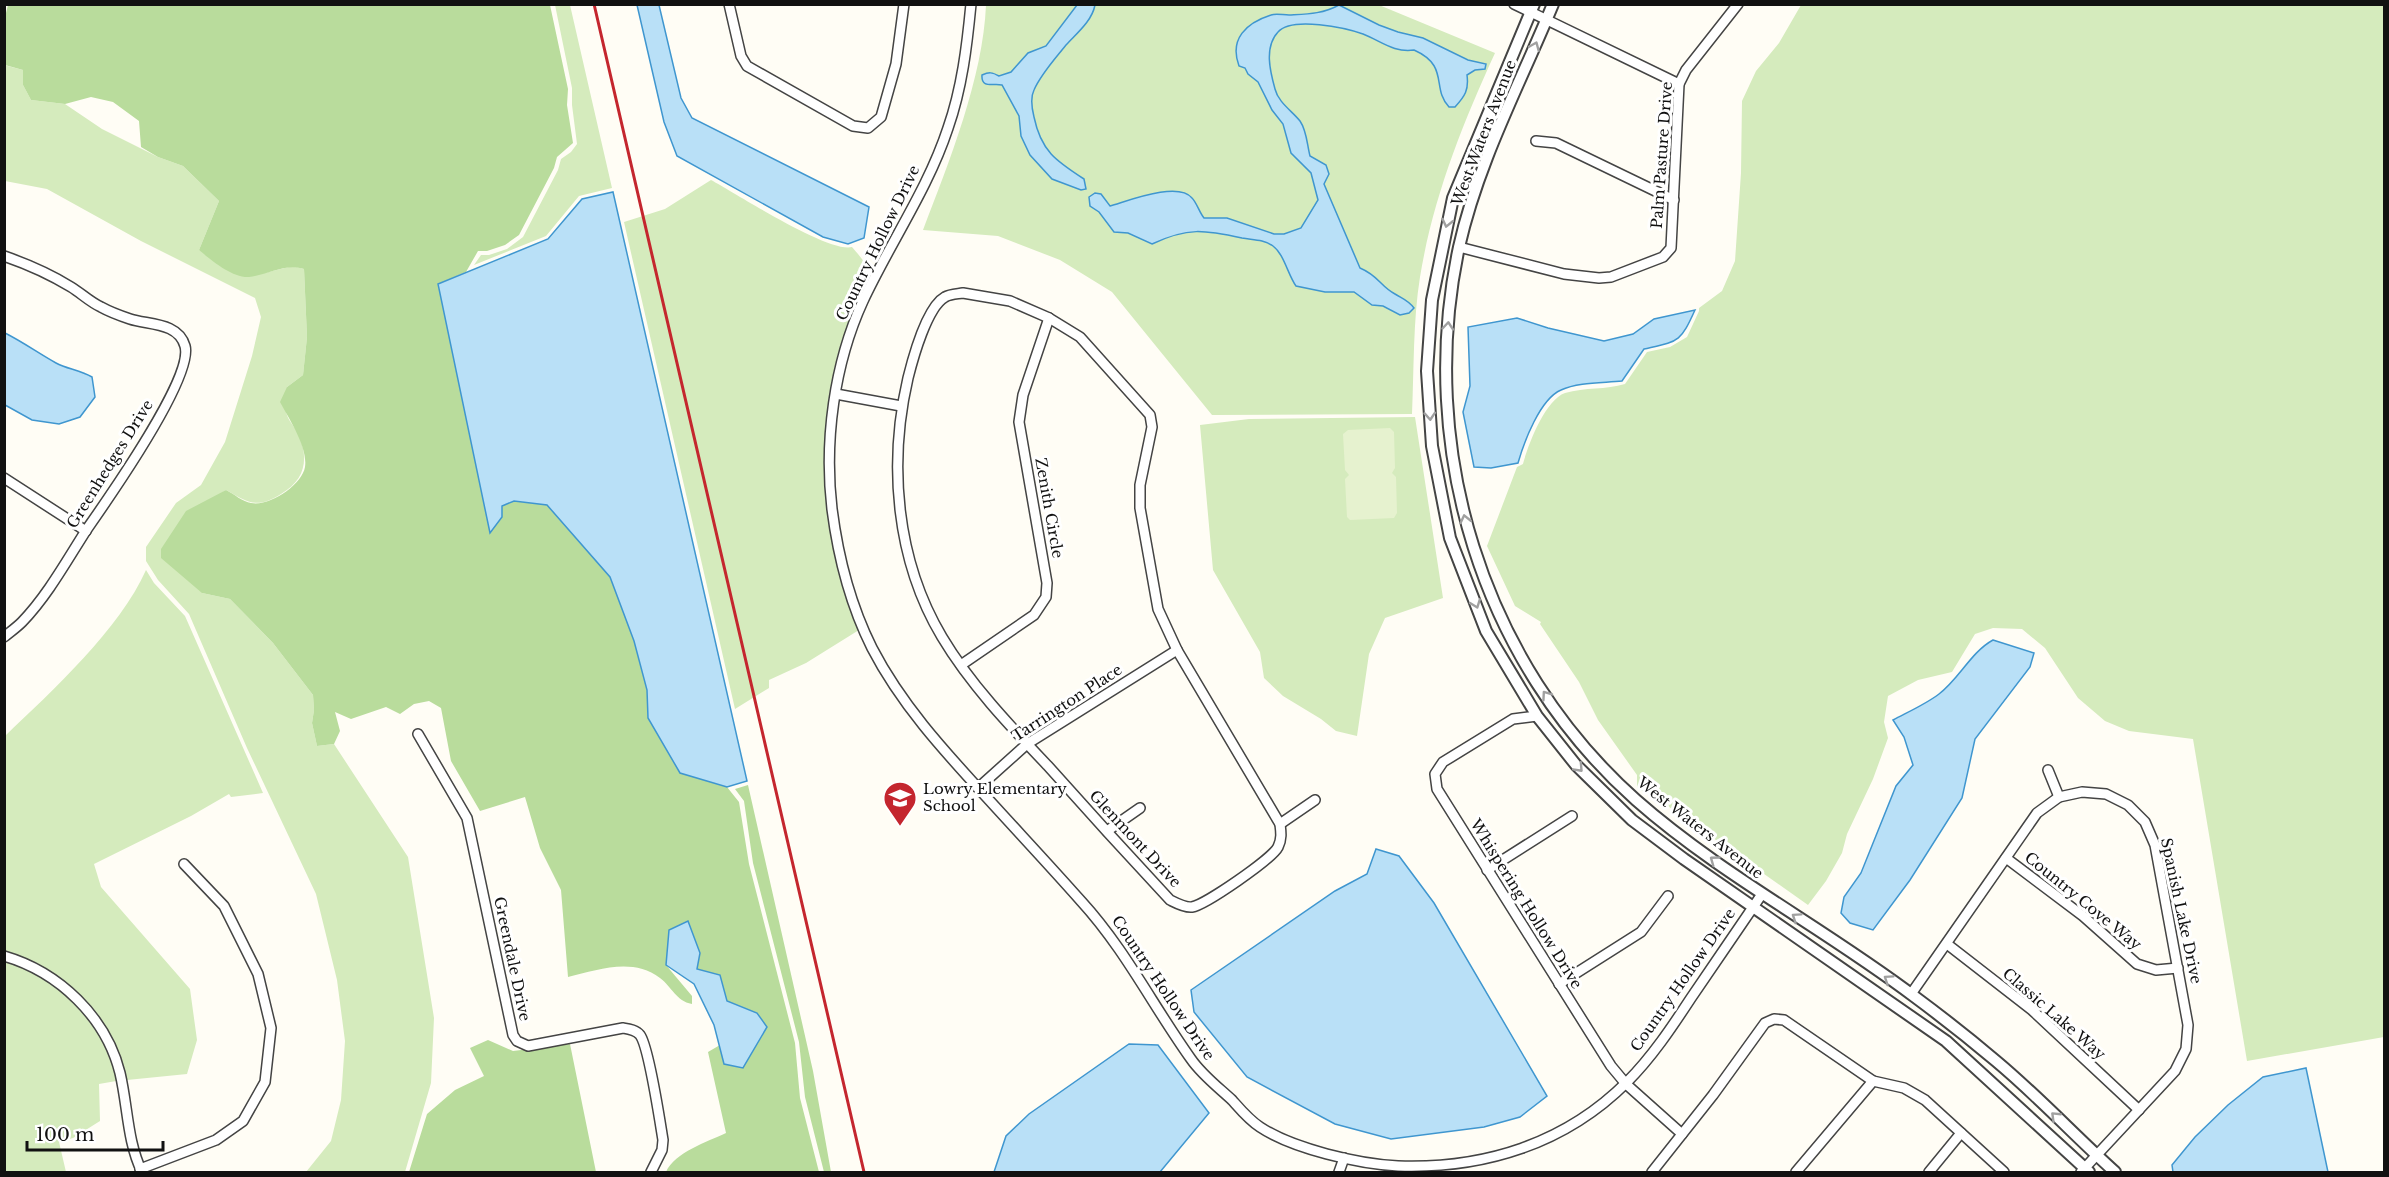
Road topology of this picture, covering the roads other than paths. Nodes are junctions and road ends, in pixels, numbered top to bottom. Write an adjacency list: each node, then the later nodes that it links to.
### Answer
1 (729, 4): 2 (street)
2 (904, 4)
3 (971, 4): 15 (street, Country Hollow Drive)
4 (1514, 4): 7 (street)
5 (1552, 4): 8 (street, West Waters Avenue)
6 (1738, 4): 9 (street, Palm Pasture Drive)
7 (1532, 8): 8 (street); 22 (street, West Waters Avenue, one-way to 22)
8 (1546, 20): 9 (street); 12 (street, West Waters Avenue, one-way to 8)
9 (1679, 84): 11 (street, Palm Pasture Drive)
10 (1536, 141): 11 (street)
11 (1674, 200): 12 (street, Palm Pasture Drive)
12 (1459, 247): 36 (street, West Waters Avenue, one-way to 12)
13 (4, 256): 18 (street, Greenhedges Drive)
14 (1049, 318): 16 (street, Glenmont Drive); 20 (street, Glenmont Drive); 21 (street, Zenith Circle)
15 (836, 394): 16 (street); 26 (street, Country Hollow Drive)
16 (901, 406): 21 (street, Glenmont Drive)
17 (4, 478): 18 (street)
18 (86, 531): 19 (street, Greenhedges Drive)
19 (4, 637)
20 (1177, 650): 24 (street, Tarrington Place); 31 (street, Glenmont Drive)
21 (961, 665): 24 (street, Glenmont Drive)
22 (1537, 716): 35 (street, Whispering Hollow Drive); 38 (street, West Waters Avenue, one-way to 38)
23 (418, 734): 53 (street, Greendale Drive)
24 (1027, 744): 26 (street, Tarrington Place); 32 (street, Glenmont Drive)
25 (2048, 770): 27 (street)
26 (978, 788): 50 (street, Country Hollow Drive)
27 (2060, 797): 33 (street, Spanish Lake Drive); 41 (street, Spanish Lake Drive)
28 (1315, 800): 31 (street)
29 (1140, 808): 32 (street)
30 (1572, 816): 35 (street)
31 (1280, 824): 32 (street, Glenmont Drive)
32 (1107, 831)
33 (2006, 858): 39 (street, Spanish Lake Drive); 41 (street, Country Cove Way)
34 (184, 864): 51 (street)
35 (1488, 870): 42 (street, Whispering Hollow Drive)
36 (1762, 894): 38 (street, Country Hollow Drive); 43 (street, West Waters Avenue, one-way to 36)
37 (1668, 896): 42 (street)
38 (1753, 906): 45 (street, Country Hollow Drive); 52 (street, West Waters Avenue)
39 (1947, 944): 43 (street, Spanish Lake Drive); 46 (street, Classic Lake Way)
40 (4, 956): 51 (street)
41 (2178, 968): 46 (street, Spanish Lake Drive)
42 (1558, 984): 45 (street, Whispering Hollow Drive)
43 (1911, 994): 49 (street, West Waters Avenue, one-way to 43)
44 (1873, 1080): 47 (street); 48 (street); 56 (street)
45 (1626, 1084): 48 (street, Whispering Hollow Drive); 50 (street, Country Hollow Drive)
46 (2139, 1110): 49 (street, Spanish Lake Drive)
47 (1961, 1133): 57 (street); 58 (street)
48 (1682, 1134): 55 (street)
49 (2097, 1156): 52 (street, Spanish Lake Drive); 59 (street, West Waters Avenue)
50 (1344, 1158): 54 (street)
51 (141, 1171)
52 (2085, 1171)
53 (651, 1173)
54 (1339, 1173)
55 (1652, 1173)
56 (1796, 1173)
57 (1929, 1173)
58 (2004, 1173)
59 (2115, 1173)

